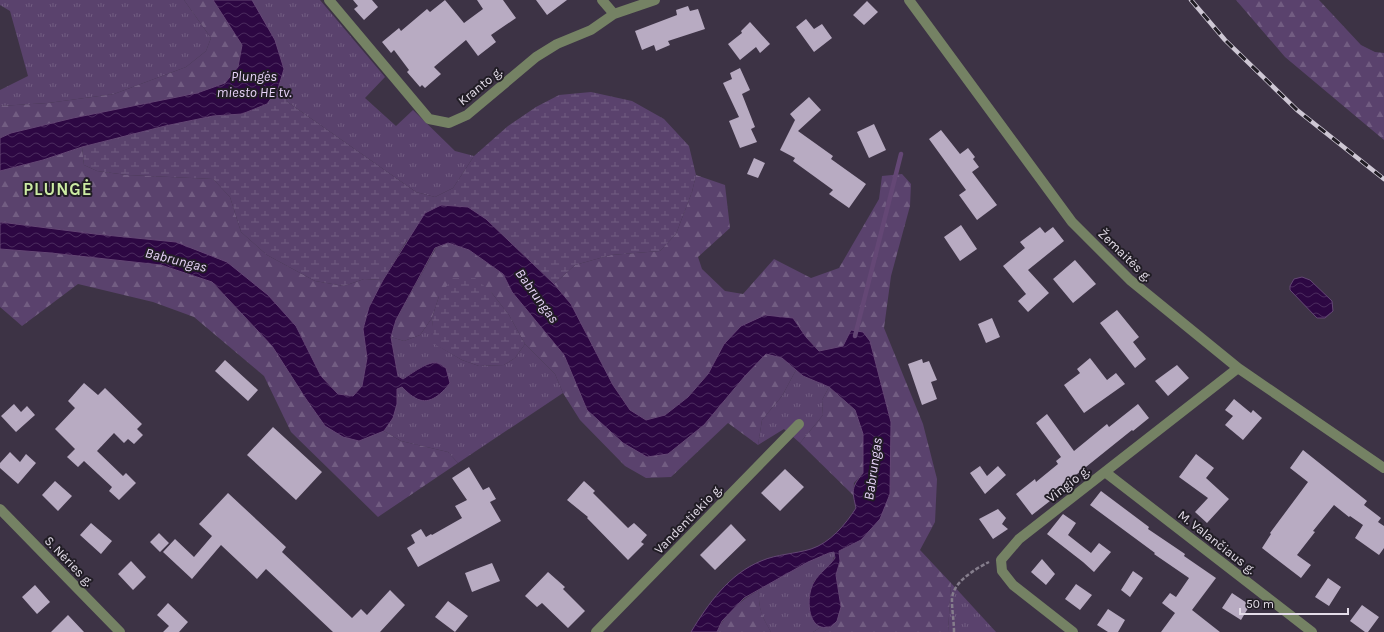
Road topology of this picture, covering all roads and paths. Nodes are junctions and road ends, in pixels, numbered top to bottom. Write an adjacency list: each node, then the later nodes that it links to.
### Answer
1 (329, 0): 5 (street, Kranto g.)
2 (602, 0): 5 (street)
3 (655, 0): 5 (street, Kranto g.)
4 (909, 0): 6 (street, Žemaitės g.)
5 (614, 14)
6 (1238, 368): 8 (street, Žemaitės g.); 9 (street, Vingio g.)
7 (799, 424): 13 (street, Vandentiekio g.)
8 (1384, 468)
9 (1105, 472): 11 (street, Vingio g.); 16 (street, M. Valančiaus g.)
10 (0, 509): 12 (street, S. Nėries g.)
11 (1001, 560): 14 (path); 15 (street)
12 (120, 632)
13 (596, 632)
14 (954, 632)
15 (1073, 632)
16 (1312, 632)

